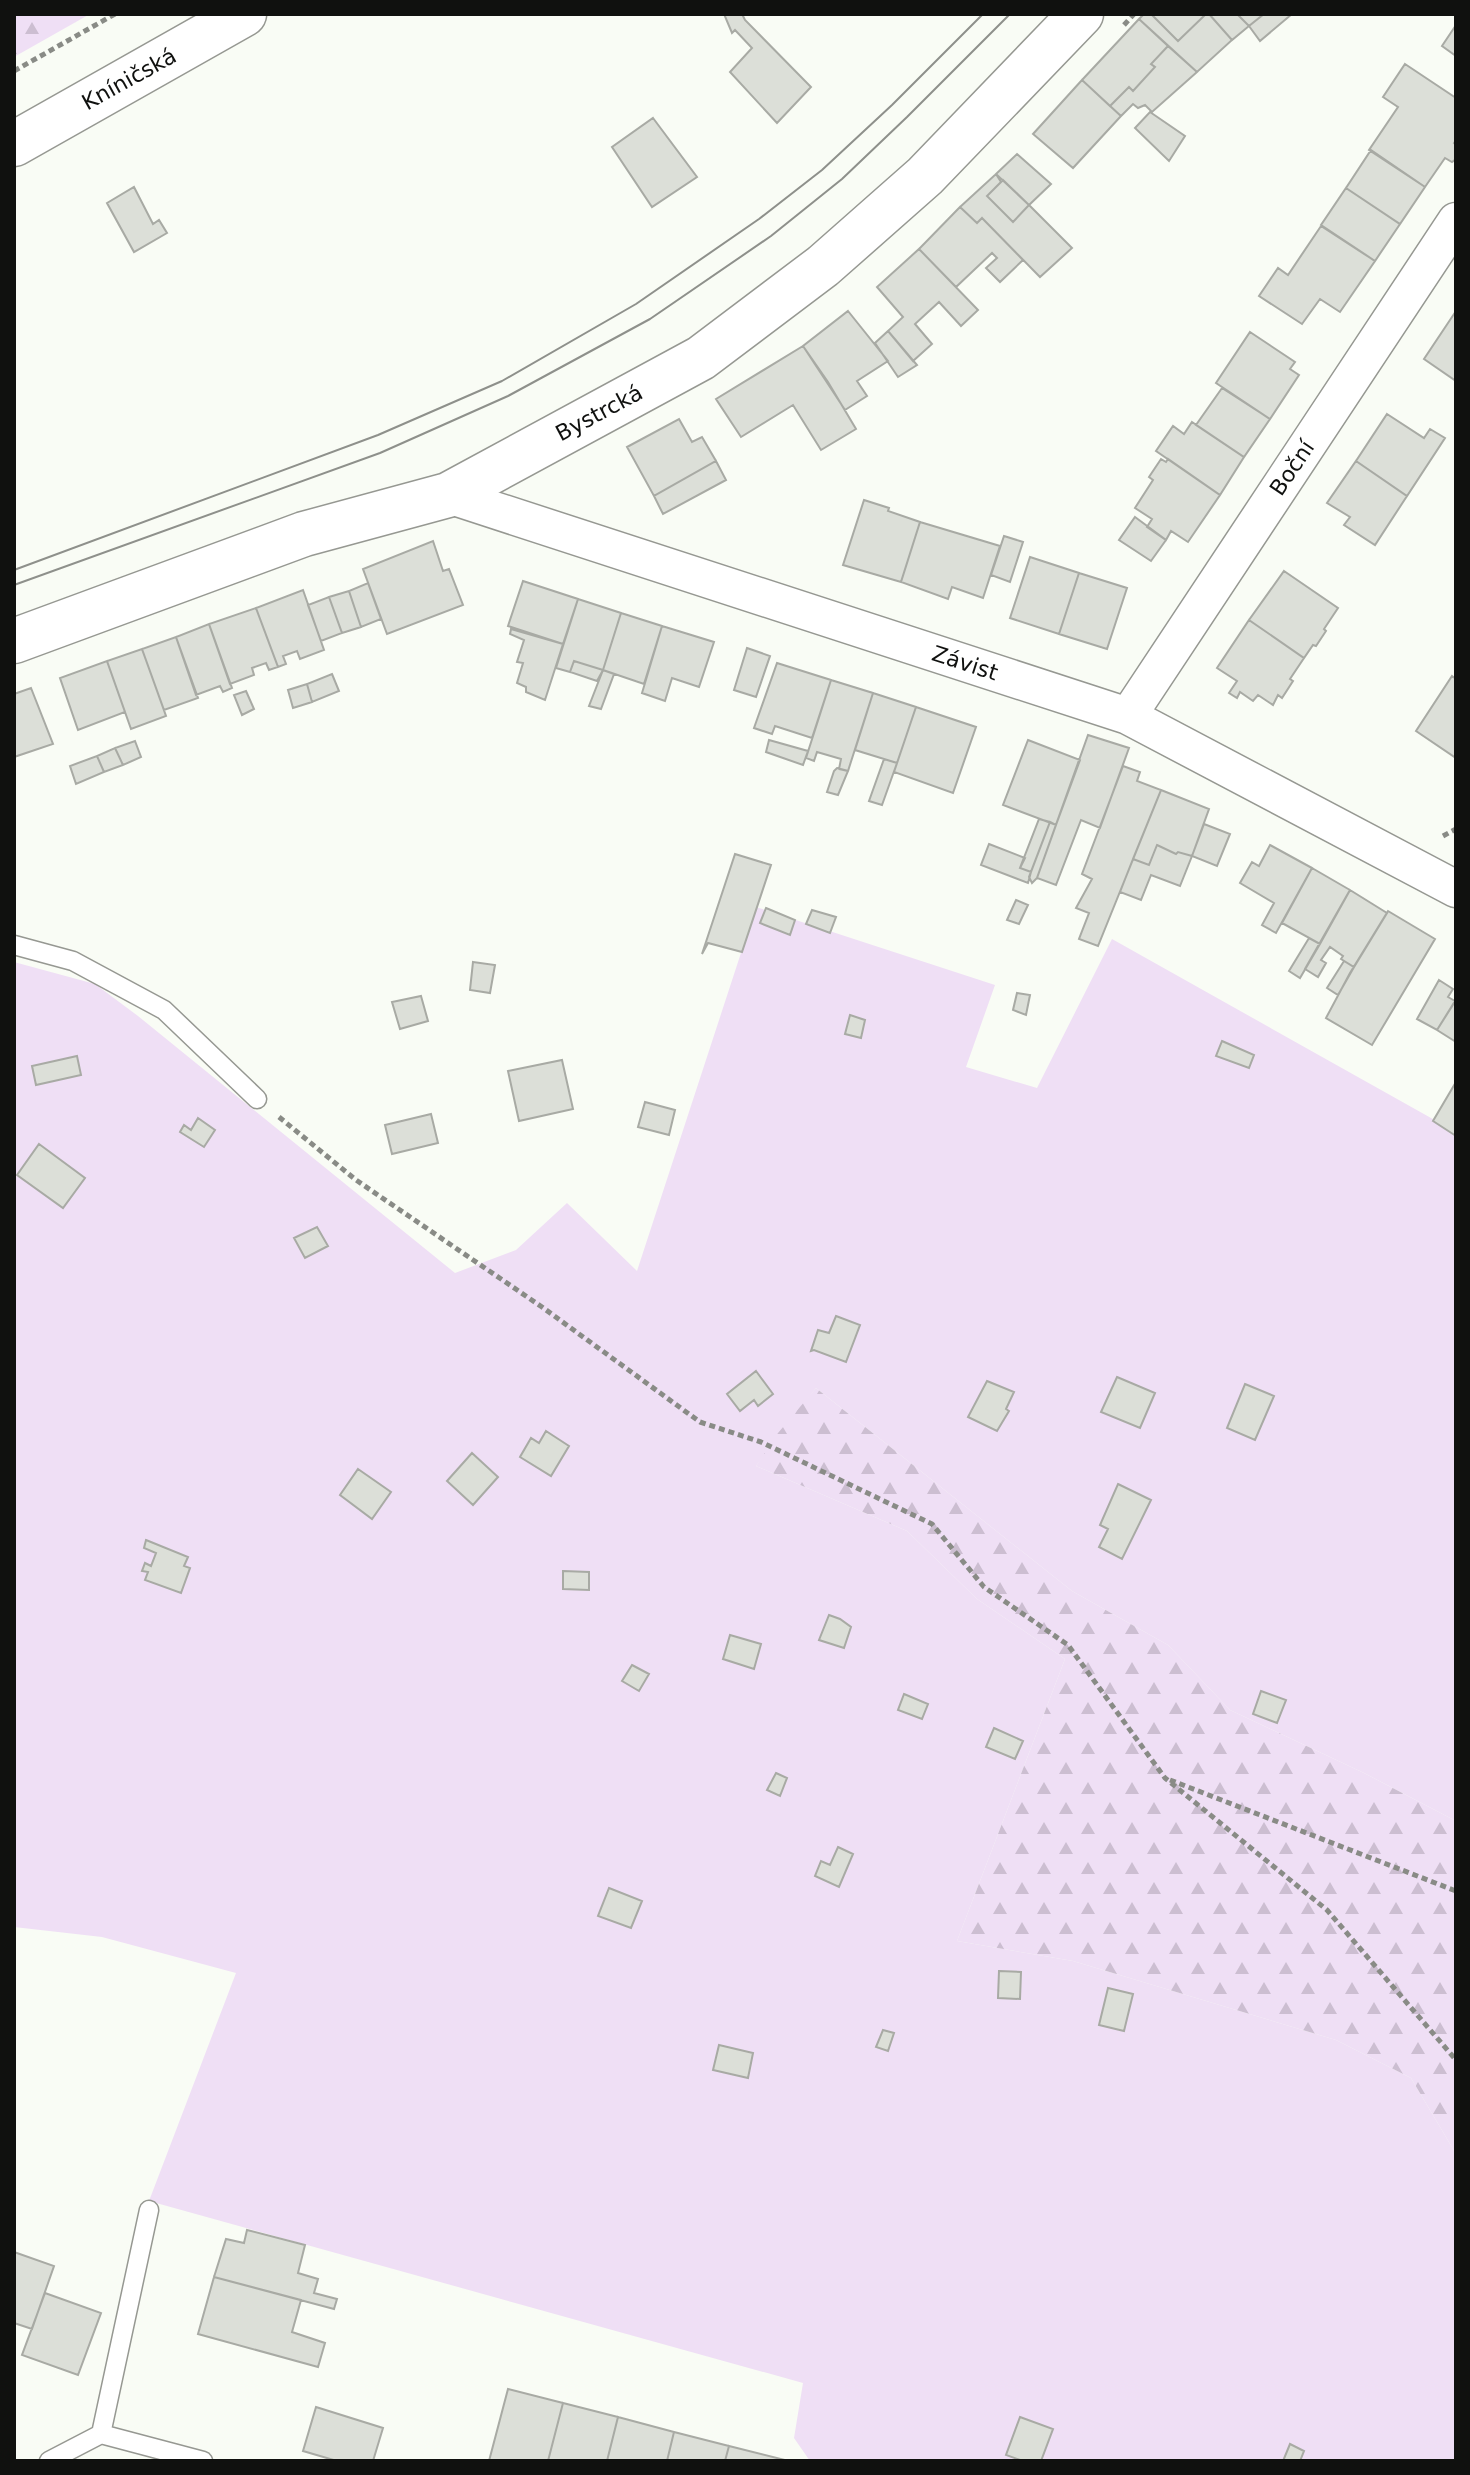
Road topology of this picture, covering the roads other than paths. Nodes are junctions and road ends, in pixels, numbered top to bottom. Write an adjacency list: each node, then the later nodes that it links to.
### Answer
1 (244, 14): 3 (street, Kníničská)
2 (1081, 14): 5 (street, Bystrcká)
3 (14, 144)
4 (1456, 221): 7 (street, Boční)
5 (448, 495): 6 (street, Bystrcká); 7 (street, Závist)
6 (14, 641)
7 (1128, 716): 8 (street, Závist)
8 (1456, 888)
9 (14, 945): 10 (lane)
10 (257, 1099)
11 (149, 2210): 12 (lane)
12 (101, 2434): 13 (lane); 14 (lane)
13 (49, 2461)
14 (203, 2461)

